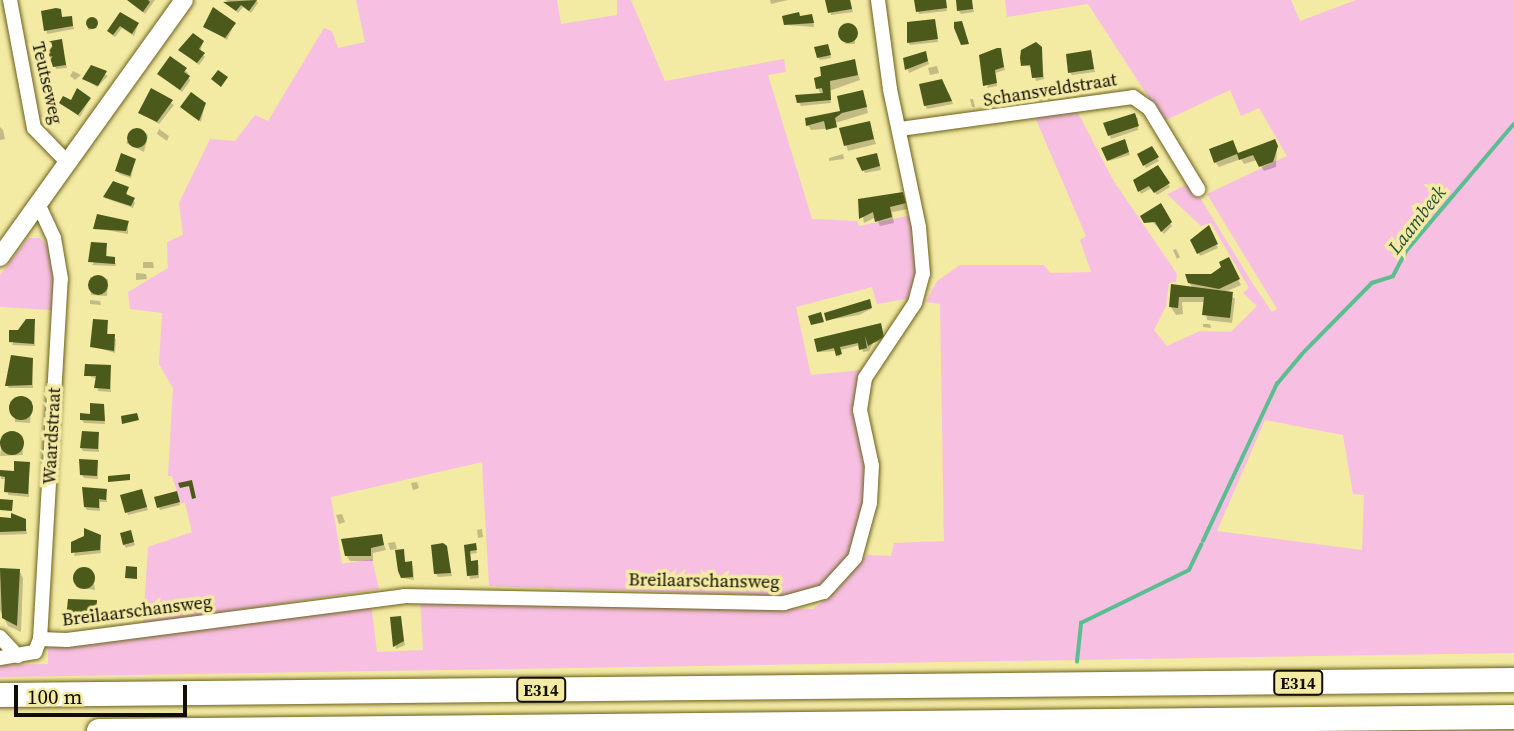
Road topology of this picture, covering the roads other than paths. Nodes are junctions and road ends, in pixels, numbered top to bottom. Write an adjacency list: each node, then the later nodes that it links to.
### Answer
1 (10, 0): 5 (street, Teutseweg)
2 (184, 0): 5 (street)
3 (878, 0): 4 (street, Breilaarschansweg)
4 (901, 129): 6 (street, Schansveldstraat); 10 (street, Breilaarschansweg)
5 (68, 163): 7 (street)
6 (1198, 189)
7 (38, 204): 8 (street); 10 (street, Waardstraat)
8 (0, 257)
9 (0, 637): 11 (street)
10 (40, 639): 11 (street)
11 (18, 656): 12 (street)
12 (0, 659)
13 (1514, 681): 14 (highway, E314)
14 (0, 695)
15 (1514, 717): 16 (highway, E314)
16 (1344, 719): 17 (highway, E314); 18 (highway, E314)
17 (1514, 730)
18 (99, 731)

